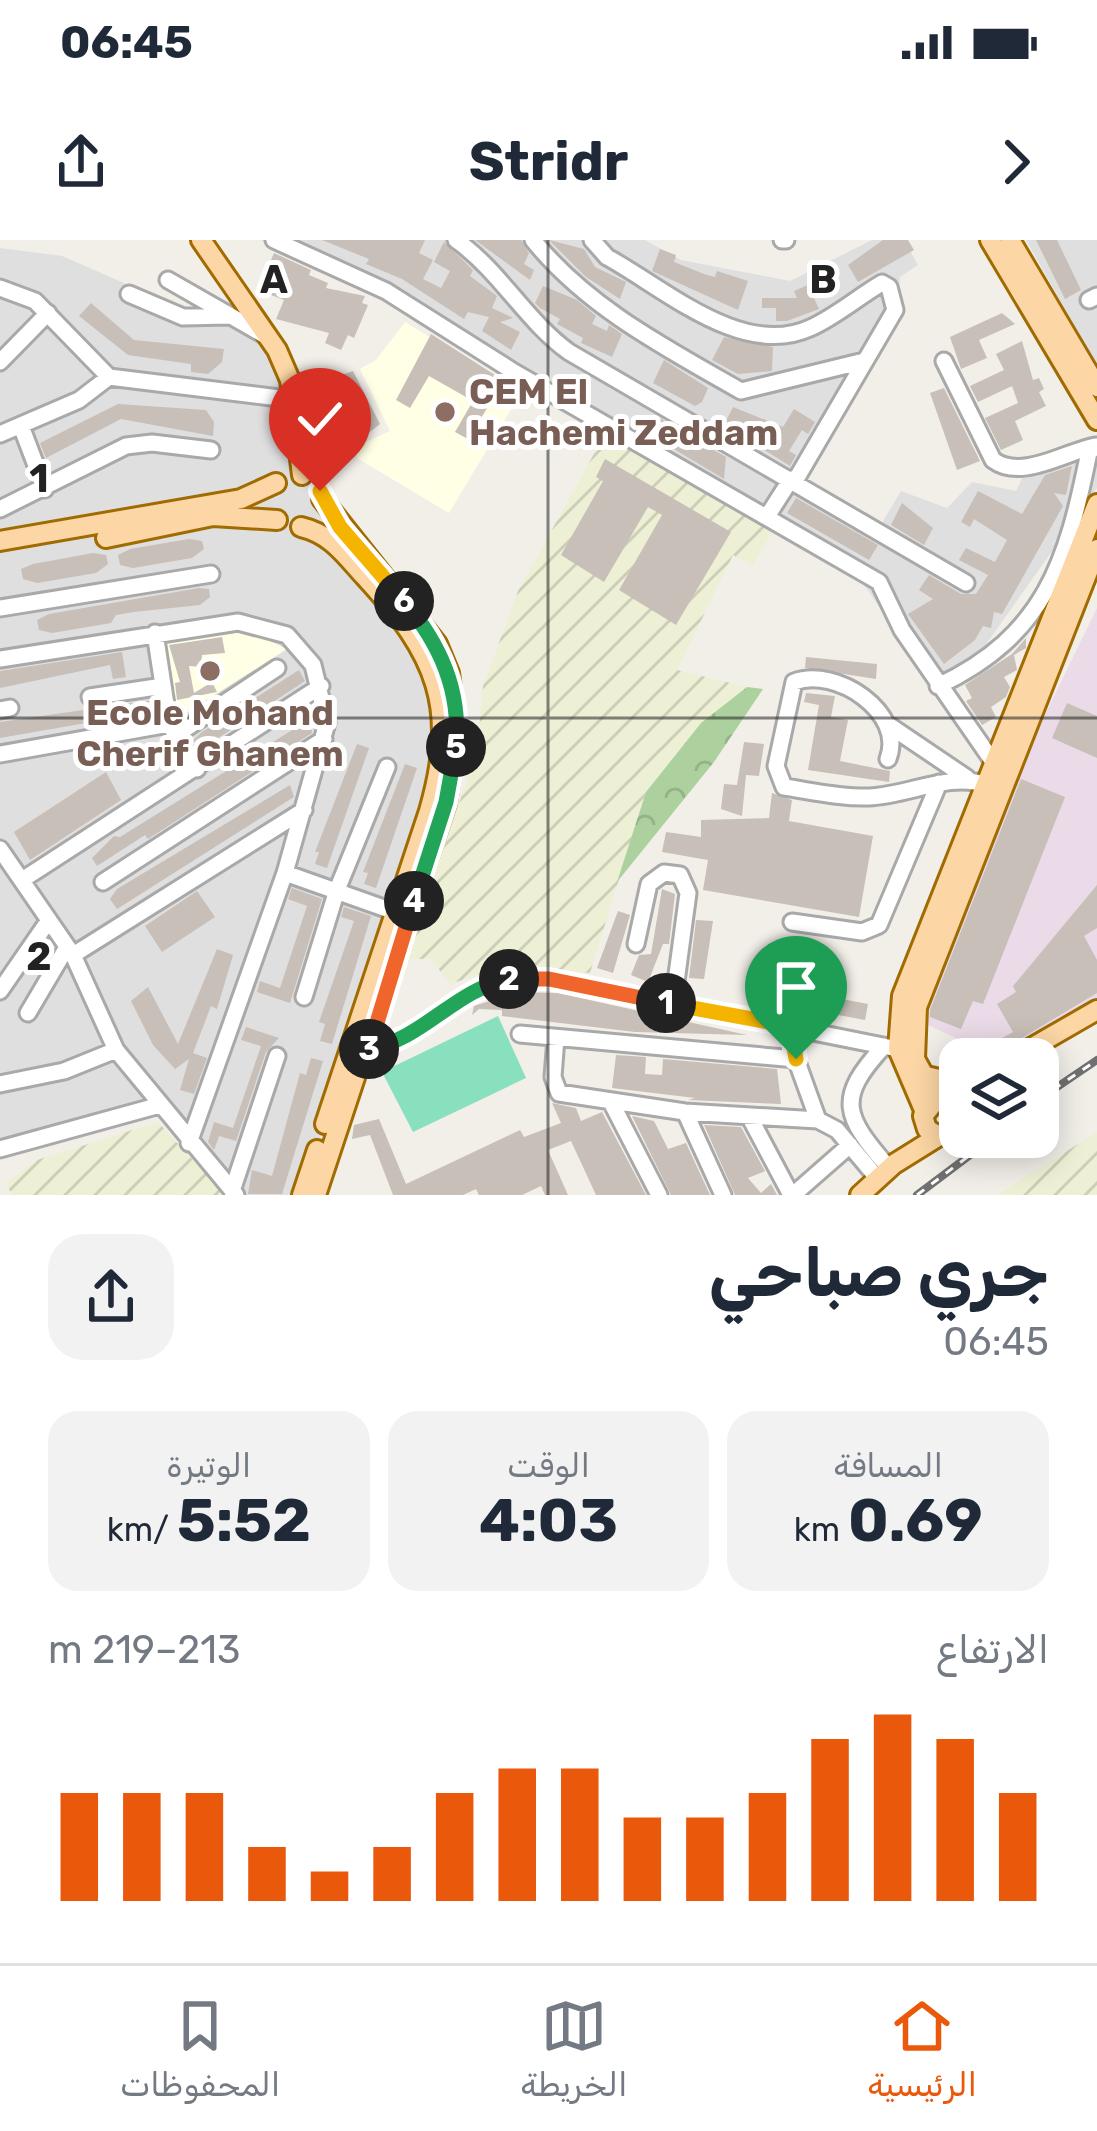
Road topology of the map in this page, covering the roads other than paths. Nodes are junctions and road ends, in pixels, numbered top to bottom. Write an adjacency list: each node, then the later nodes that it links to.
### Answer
1 (201, 240): 13 (main road)
2 (274, 240): 32 (street)
3 (456, 240): 26 (street)
4 (533, 240): 15 (street)
5 (592, 240): 15 (street)
6 (990, 240): 20 (main road)
7 (1010, 240): 18 (main road)
8 (168, 280): 12 (street)
9 (0, 288): 11 (street)
10 (129, 295): 12 (street)
11 (48, 313): 14 (street); 17 (street)
12 (232, 316): 13 (street)
13 (269, 337): 19 (main road)
14 (0, 362)
15 (860, 362): 26 (street)
16 (944, 362): 23 (street)
17 (109, 377): 19 (street); 21 (street)
18 (1097, 387)
19 (295, 400): 25 (main road)
20 (1097, 420)
21 (21, 425): 22 (street); 28 (street)
22 (0, 434)
23 (1096, 446): 46 (street)
24 (211, 450): 28 (street)
25 (302, 476): 27 (main road); 29 (main road)
26 (793, 480): 32 (street); 39 (street)
27 (276, 483): 33 (main road); 35 (main road)
28 (45, 489): 31 (street)
29 (322, 499): 34 (main road); 79 (main road)
30 (1097, 504): 55 (main road)
31 (0, 509)
32 (768, 515): 46 (street)
33 (277, 520): 34 (main road); 37 (main road)
34 (301, 527): 64 (main road)
35 (0, 541)
36 (1097, 549): 86 (main road)
37 (0, 553)
38 (211, 574): 40 (street)
39 (966, 583)
40 (0, 608)
41 (155, 634): 42 (street); 44 (street); 45 (street)
42 (0, 659)
43 (277, 668): 49 (street)
44 (163, 686): 47 (street); 49 (street)
45 (321, 686): 50 (street); 54 (street)
46 (938, 686): 55 (street)
47 (90, 697)
48 (890, 726): 51 (street); 51 (street); 57 (street)
49 (173, 729): 52 (street); 54 (street)
50 (323, 739): 58 (street); 62 (street)
51 (911, 739): 56 (street)
52 (0, 754)
53 (387, 767): 63 (street)
54 (197, 769): 61 (street)
55 (992, 775): 56 (street); 81 (main road)
56 (967, 778): 57 (street)
57 (939, 783): 66 (street)
58 (304, 809): 60 (street); 68 (street)
59 (0, 849): 61 (street)
60 (284, 873): 63 (street); 96 (street)
61 (22, 880): 65 (street)
62 (103, 882)
63 (337, 890): 64 (street); 70 (street)
64 (395, 912): 79 (main road)
65 (49, 920): 68 (street); 69 (street)
66 (792, 922)
67 (636, 944): 71 (street)
68 (70, 951): 73 (street); 82 (street)
69 (0, 991)
70 (304, 997)
71 (673, 1004): 75 (street); 79 (street)
72 (1097, 1010): 78 (main road)
73 (28, 1012)
74 (1097, 1023): 80 (main road)
75 (790, 1026): 81 (street); 84 (street)
76 (520, 1034): 77 (street)
77 (556, 1038): 84 (street); 88 (street)
78 (1048, 1038)
79 (361, 1041): 101 (main road); 102 (main road)
80 (1059, 1045)
81 (891, 1047): 87 (main road); 99 (street)
82 (116, 1050): 85 (street); 91 (street)
83 (277, 1056): 100 (street)
84 (796, 1059): 94 (street)
85 (0, 1084)
86 (939, 1097)
87 (939, 1098)
88 (611, 1102): 92 (street); 103 (street)
89 (939, 1103): 99 (main road)
90 (939, 1104): 95 (main road)
91 (160, 1105): 96 (street); 98 (street)
92 (685, 1112): 93 (street); 104 (street)
93 (749, 1116): 94 (street); 105 (street)
94 (818, 1120): 97 (street)
95 (939, 1136): 99 (main road)
96 (189, 1143): 100 (street)
97 (850, 1145): 99 (street); 105 (street)
98 (0, 1149)
99 (887, 1170): 106 (main road)
100 (234, 1193)
101 (302, 1195)
102 (316, 1195)
103 (659, 1195)
104 (723, 1195)
105 (792, 1195)
106 (860, 1195)

